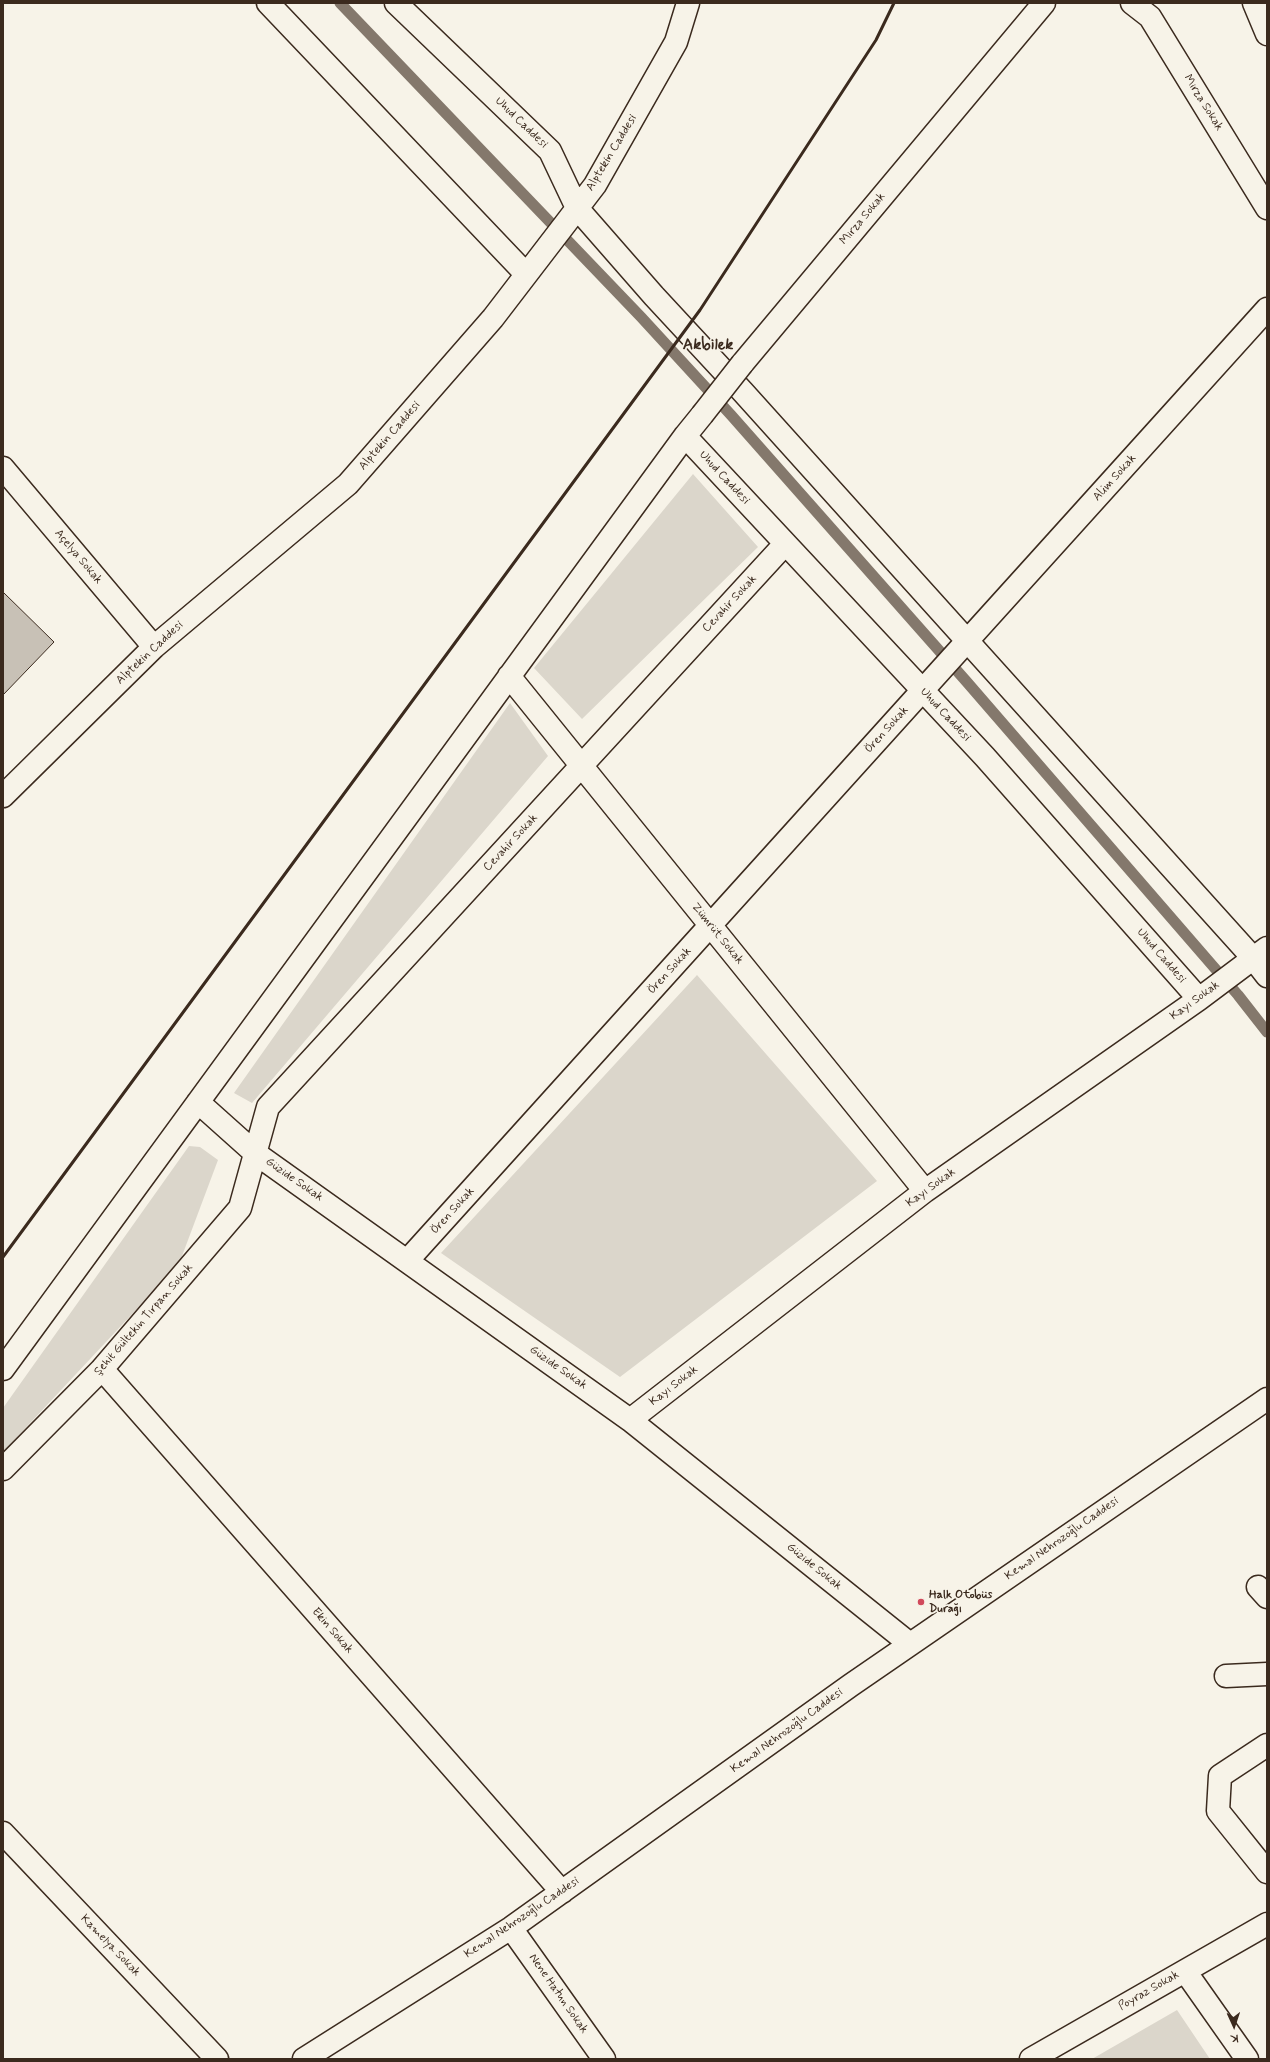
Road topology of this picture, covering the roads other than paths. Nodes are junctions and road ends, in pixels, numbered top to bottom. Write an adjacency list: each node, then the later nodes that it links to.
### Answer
1 (268, 3): 10 (street)
2 (396, 3): 9 (street, Uhud Caddesi)
3 (688, 3): 9 (street, Alptekin Caddesi)
4 (1044, 3): 12 (street, Mirza Sokak, bridge)
5 (1132, 3): 8 (street, Mirza Sokak)
6 (1254, 3): 7 (street)
7 (1267, 34)
8 (1267, 208)
9 (576, 210): 10 (street, Alptekin Caddesi); 15 (street, Uhud Caddesi)
10 (525, 273): 16 (street, Alptekin Caddesi)
11 (1267, 309): 15 (street, Alim Sokak)
12 (685, 436): 14 (street, Uhud Caddesi); 17 (street, Mirza Sokak)
13 (3, 468): 16 (street, Açelya Sokak)
14 (785, 544): 18 (street, Uhud Caddesi); 19 (street, Cevahir Sokak)
15 (965, 644): 18 (street, Alim Sokak); 22 (street)
16 (154, 647): 20 (street, Alptekin Caddesi)
17 (509, 676): 19 (street, Zümrüt Sokak); 25 (street, Mirza Sokak)
18 (928, 686): 21 (street, Ören Sokak); 24 (street, Uhud Caddesi)
19 (581, 766): 21 (street, Zümrüt Sokak); 26 (street, Cevahir Sokak)
20 (3, 796)
21 (711, 926): 27 (street, Zümrüt Sokak); 28 (street, Ören Sokak)
22 (1253, 958): 23 (street); 24 (street, Kayı Sokak)
23 (1267, 976)
24 (1199, 999): 27 (street, Kayı Sokak)
25 (198, 1102): 26 (street, Güzide Sokak); 29 (street, Mirza Sokak)
26 (255, 1153): 28 (street, Güzide Sokak); 30 (street, Şehit Gültekin Tırpan Sokak)
27 (925, 1191): 32 (street, Kayı Sokak)
28 (407, 1261): 32 (street, Güzide Sokak)
29 (3, 1369)
30 (102, 1369): 33 (street, Şehit Gültekin Tırpan Sokak); 40 (street, Ekin Sokak)
31 (1267, 1399): 34 (street, Kemal Nehrozoğlu Caddesi)
32 (630, 1420): 34 (street, Güzide Sokak)
33 (3, 1469)
34 (910, 1644): 40 (street, Kemal Nehrozoğlu Caddesi)
35 (1267, 1674): 36 (street)
36 (1226, 1676)
37 (1267, 1745): 39 (street)
38 (3, 1833): 44 (street, Kamelya Sokak)
39 (1267, 1872)
40 (562, 1892): 42 (street, Kemal Nehrozoğlu Caddesi)
41 (1267, 1924): 43 (street, Poyraz Sokak)
42 (511, 1928): 45 (street, Kemal Nehrozoğlu Caddesi); 46 (street, Nene Hatun Sokak)
43 (1185, 1971): 47 (street, Poyraz Sokak); 48 (street)
44 (217, 2059)
45 (304, 2059)
46 (604, 2059)
47 (1031, 2059)
48 (1247, 2059)

